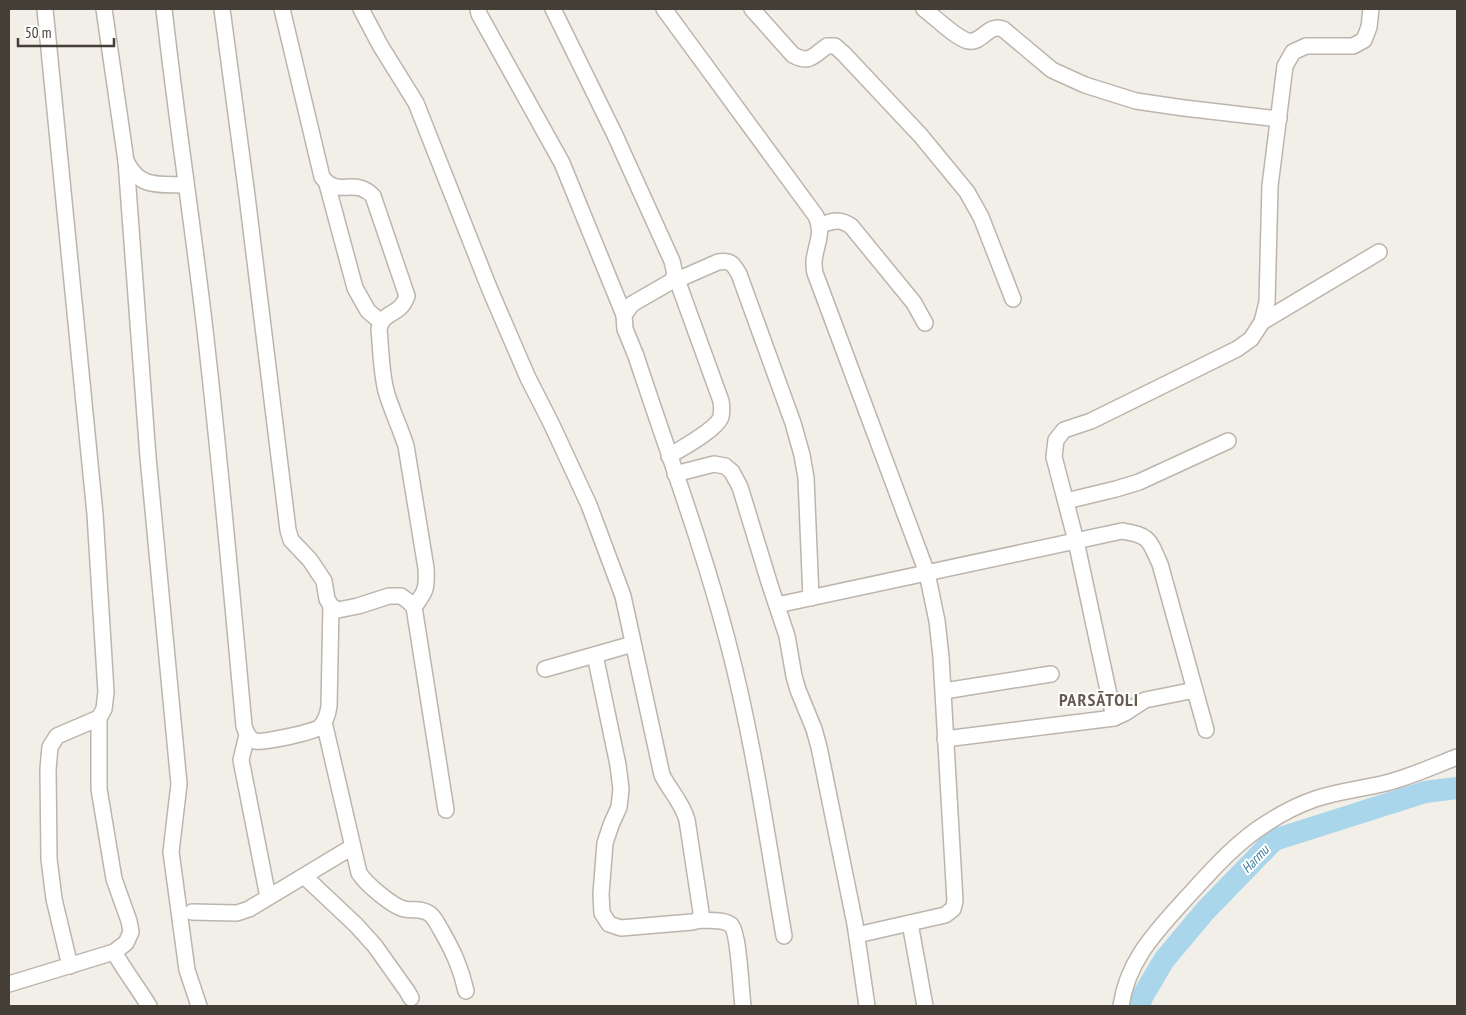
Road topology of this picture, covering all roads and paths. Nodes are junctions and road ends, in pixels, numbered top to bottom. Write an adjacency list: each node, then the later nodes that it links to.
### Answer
1 (45, 9): 41 (street)
2 (104, 9): 14 (street)
3 (164, 9): 16 (street)
4 (222, 9): 33 (street)
5 (282, 9): 15 (street)
6 (361, 9): 35 (street)
7 (478, 9): 21 (street)
8 (553, 9): 19 (street)
9 (664, 9): 17 (street)
10 (752, 9): 20 (street)
11 (924, 9): 13 (street)
12 (1371, 9): 13 (street)
13 (1278, 119): 23 (street)
14 (126, 161): 16 (street); 63 (street)
15 (327, 184): 22 (street); 22 (street)
16 (186, 185): 45 (street)
17 (820, 225): 24 (street); 30 (street)
18 (1379, 252): 23 (street)
19 (676, 277): 21 (street); 26 (street); 31 (street)
20 (1013, 298)
21 (624, 314): 26 (street)
22 (381, 322): 34 (street)
23 (1262, 322): 28 (street)
24 (925, 323)
25 (1228, 441): 28 (street)
26 (669, 456): 27 (street)
27 (675, 474): 32 (street); 56 (street)
28 (1066, 501): 29 (street)
29 (1076, 541): 30 (street); 39 (street); 42 (street)
30 (928, 573): 31 (street); 40 (street)
31 (810, 598): 32 (street)
32 (777, 605): 55 (street)
33 (331, 606): 34 (street); 43 (street)
34 (414, 607): 48 (street)
35 (633, 644): 36 (street); 53 (street)
36 (595, 655): 37 (street); 53 (street)
37 (545, 669)
38 (1051, 674): 40 (street)
39 (1195, 690): 42 (street); 44 (street)
40 (944, 691): 46 (street)
41 (99, 718): 57 (street); 58 (street)
42 (1114, 718): 46 (street)
43 (324, 722): 45 (street); 49 (street)
44 (1206, 730)
45 (247, 736): 51 (street)
46 (945, 739): 54 (street)
47 (1457, 757): 67 (street)
48 (446, 810)
49 (352, 847): 50 (street); 60 (street)
50 (304, 876): 51 (street); 61 (street)
51 (268, 897): 52 (street)
52 (192, 912)
53 (700, 920): 64 (street)
54 (910, 923): 55 (street); 66 (street)
55 (857, 935): 65 (street)
56 (784, 936)
57 (114, 952): 58 (street); 62 (street)
58 (70, 966): 59 (street)
59 (9, 984)
60 (466, 991)
61 (411, 998)
62 (149, 1006)
63 (199, 1006)
64 (743, 1006)
65 (867, 1006)
66 (926, 1006)
67 (1121, 1006)

